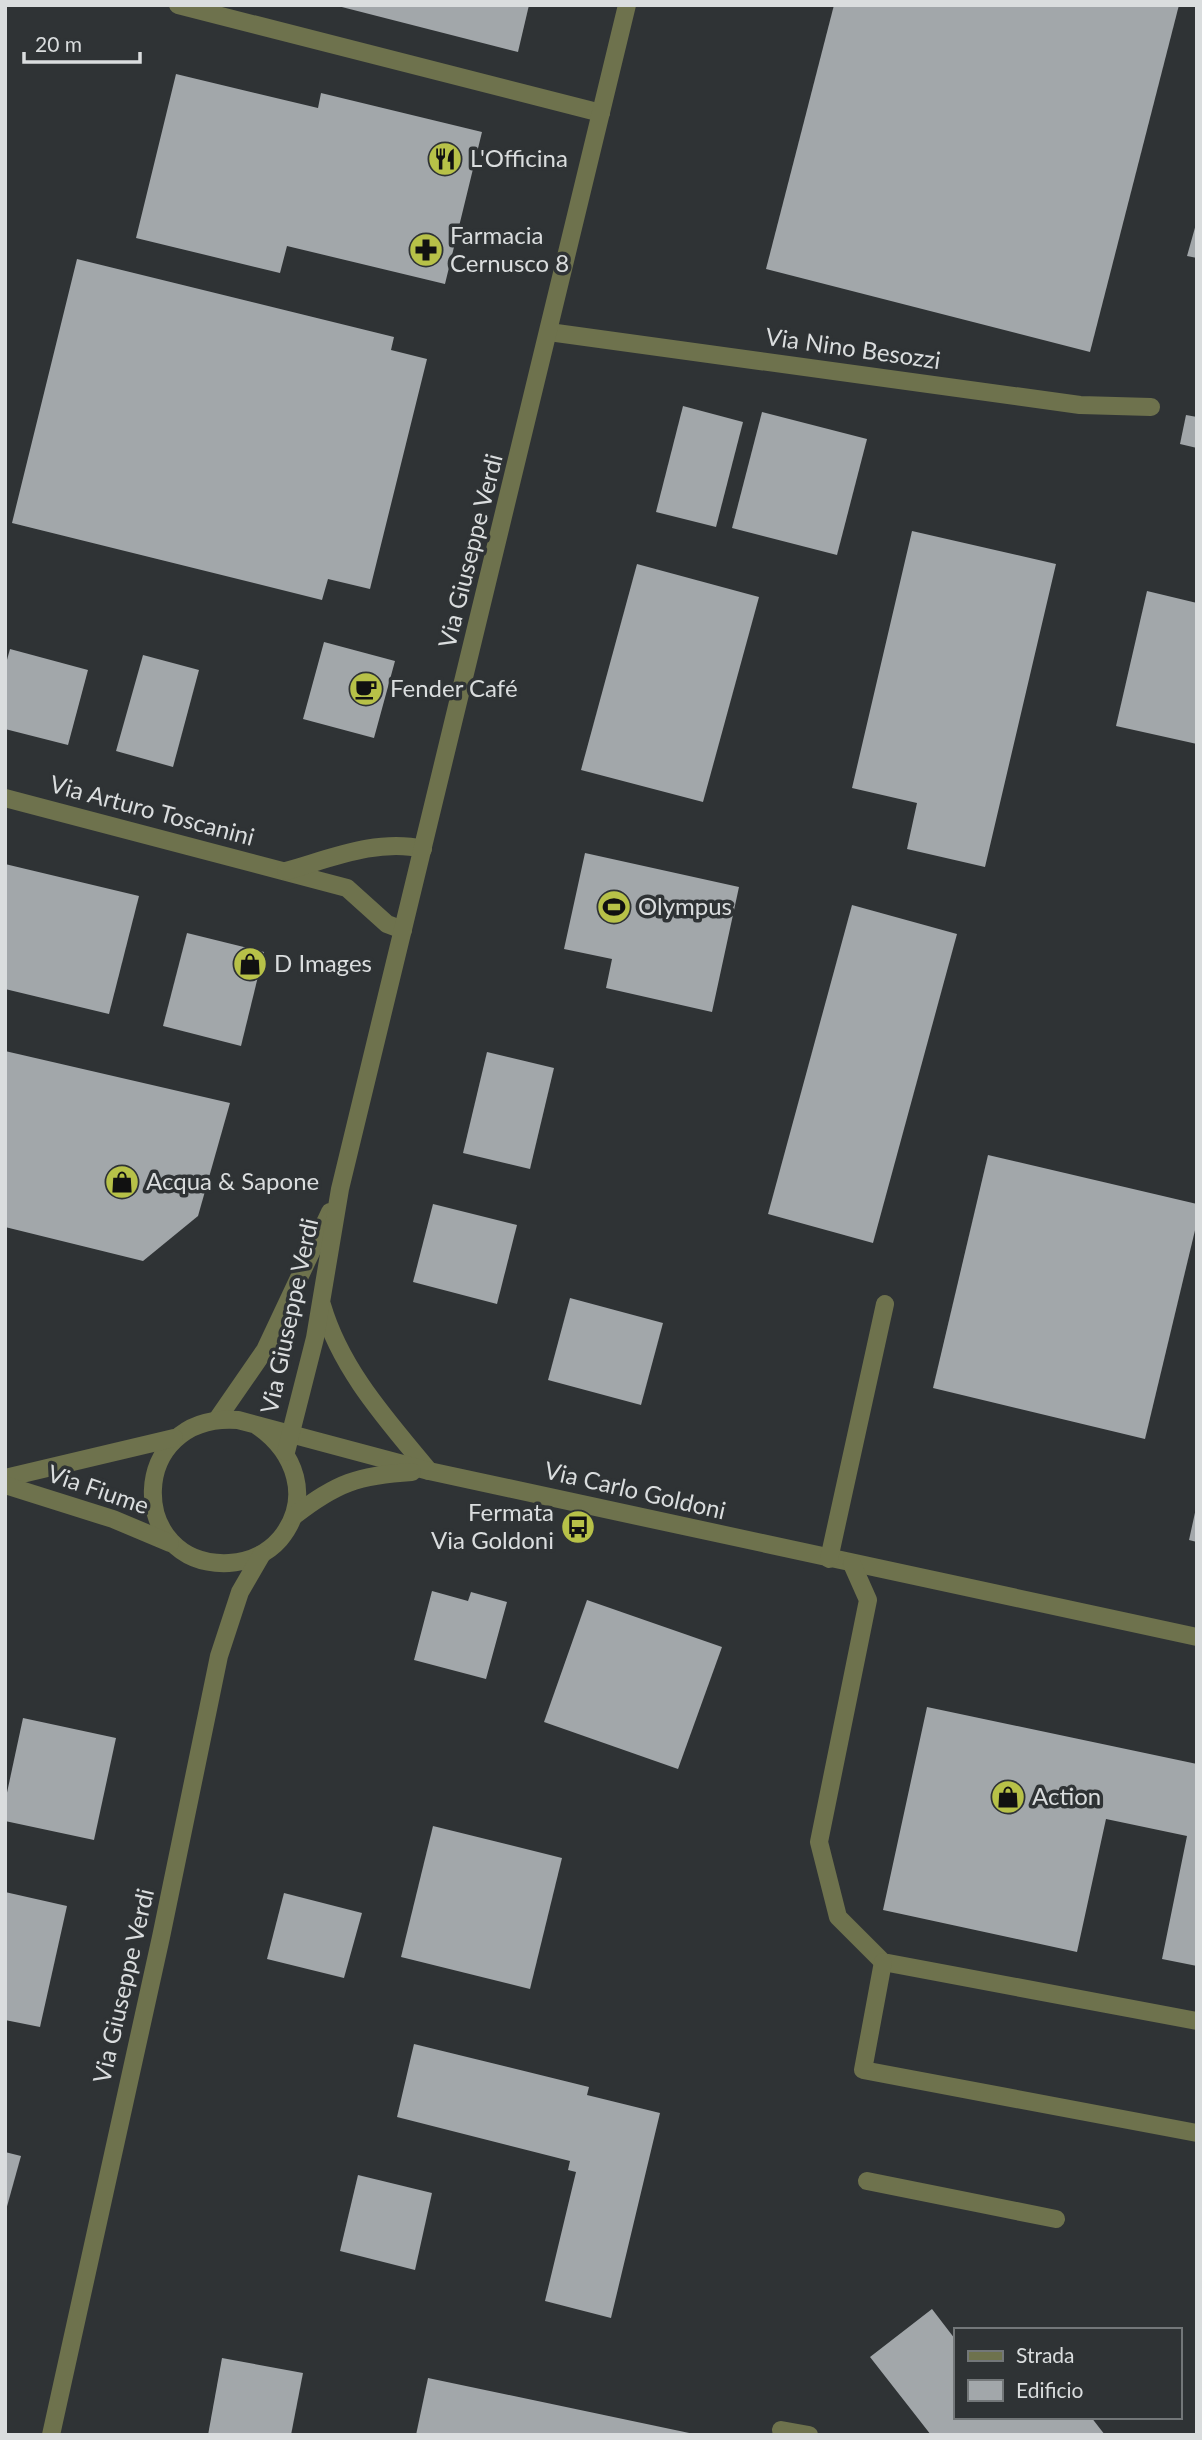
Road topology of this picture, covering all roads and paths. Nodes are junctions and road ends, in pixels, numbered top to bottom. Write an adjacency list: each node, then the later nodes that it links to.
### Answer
1 (178, 5): 3 (street)
2 (627, 5): 3 (street, Via Giuseppe Verdi)
3 (601, 113): 4 (street, Via Giuseppe Verdi)
4 (549, 332): 5 (street, Via Nino Besozzi); 7 (street, Via Giuseppe Verdi)
5 (1152, 407)
6 (5, 798): 8 (street, Via Arturo Toscanini)
7 (423, 849): 8 (street); 9 (street, Via Giuseppe Verdi)
8 (286, 871): 9 (street, Via Arturo Toscanini)
9 (403, 930): 10 (street, Via Giuseppe Verdi)
10 (340, 1189): 11 (street, Via Giuseppe Verdi); 13 (street, Via Giuseppe Verdi)
11 (321, 1303): 15 (street, Via Giuseppe Verdi); 16 (street)
12 (886, 1304): 22 (street)
13 (218, 1418): 14 (street, Via Fiume); 15 (street)
14 (174, 1438): 17 (street, Via Fiume); 20 (street, Via Fiume)
15 (288, 1443): 16 (street, Via Carlo Goldoni); 19 (street)
16 (429, 1471): 19 (street, Via Carlo Goldoni); 22 (street, Via Carlo Goldoni)
17 (5, 1478)
18 (5, 1485): 20 (street, Via Fiume)
19 (294, 1516): 21 (street, Via Fiume)
20 (174, 1545): 21 (street, Via Fiume)
21 (262, 1554): 31 (street, Via Giuseppe Verdi)
22 (829, 1559): 23 (street, Via Carlo Goldoni)
23 (852, 1564): 24 (street, Via Carlo Goldoni); 25 (street)
24 (1197, 1637)
25 (883, 1962): 26 (street); 27 (street)
26 (1197, 2021)
27 (1197, 2133)
28 (867, 2182): 29 (street)
29 (1056, 2219)
30 (781, 2430): 32 (street)
31 (51, 2435)
32 (809, 2435)

